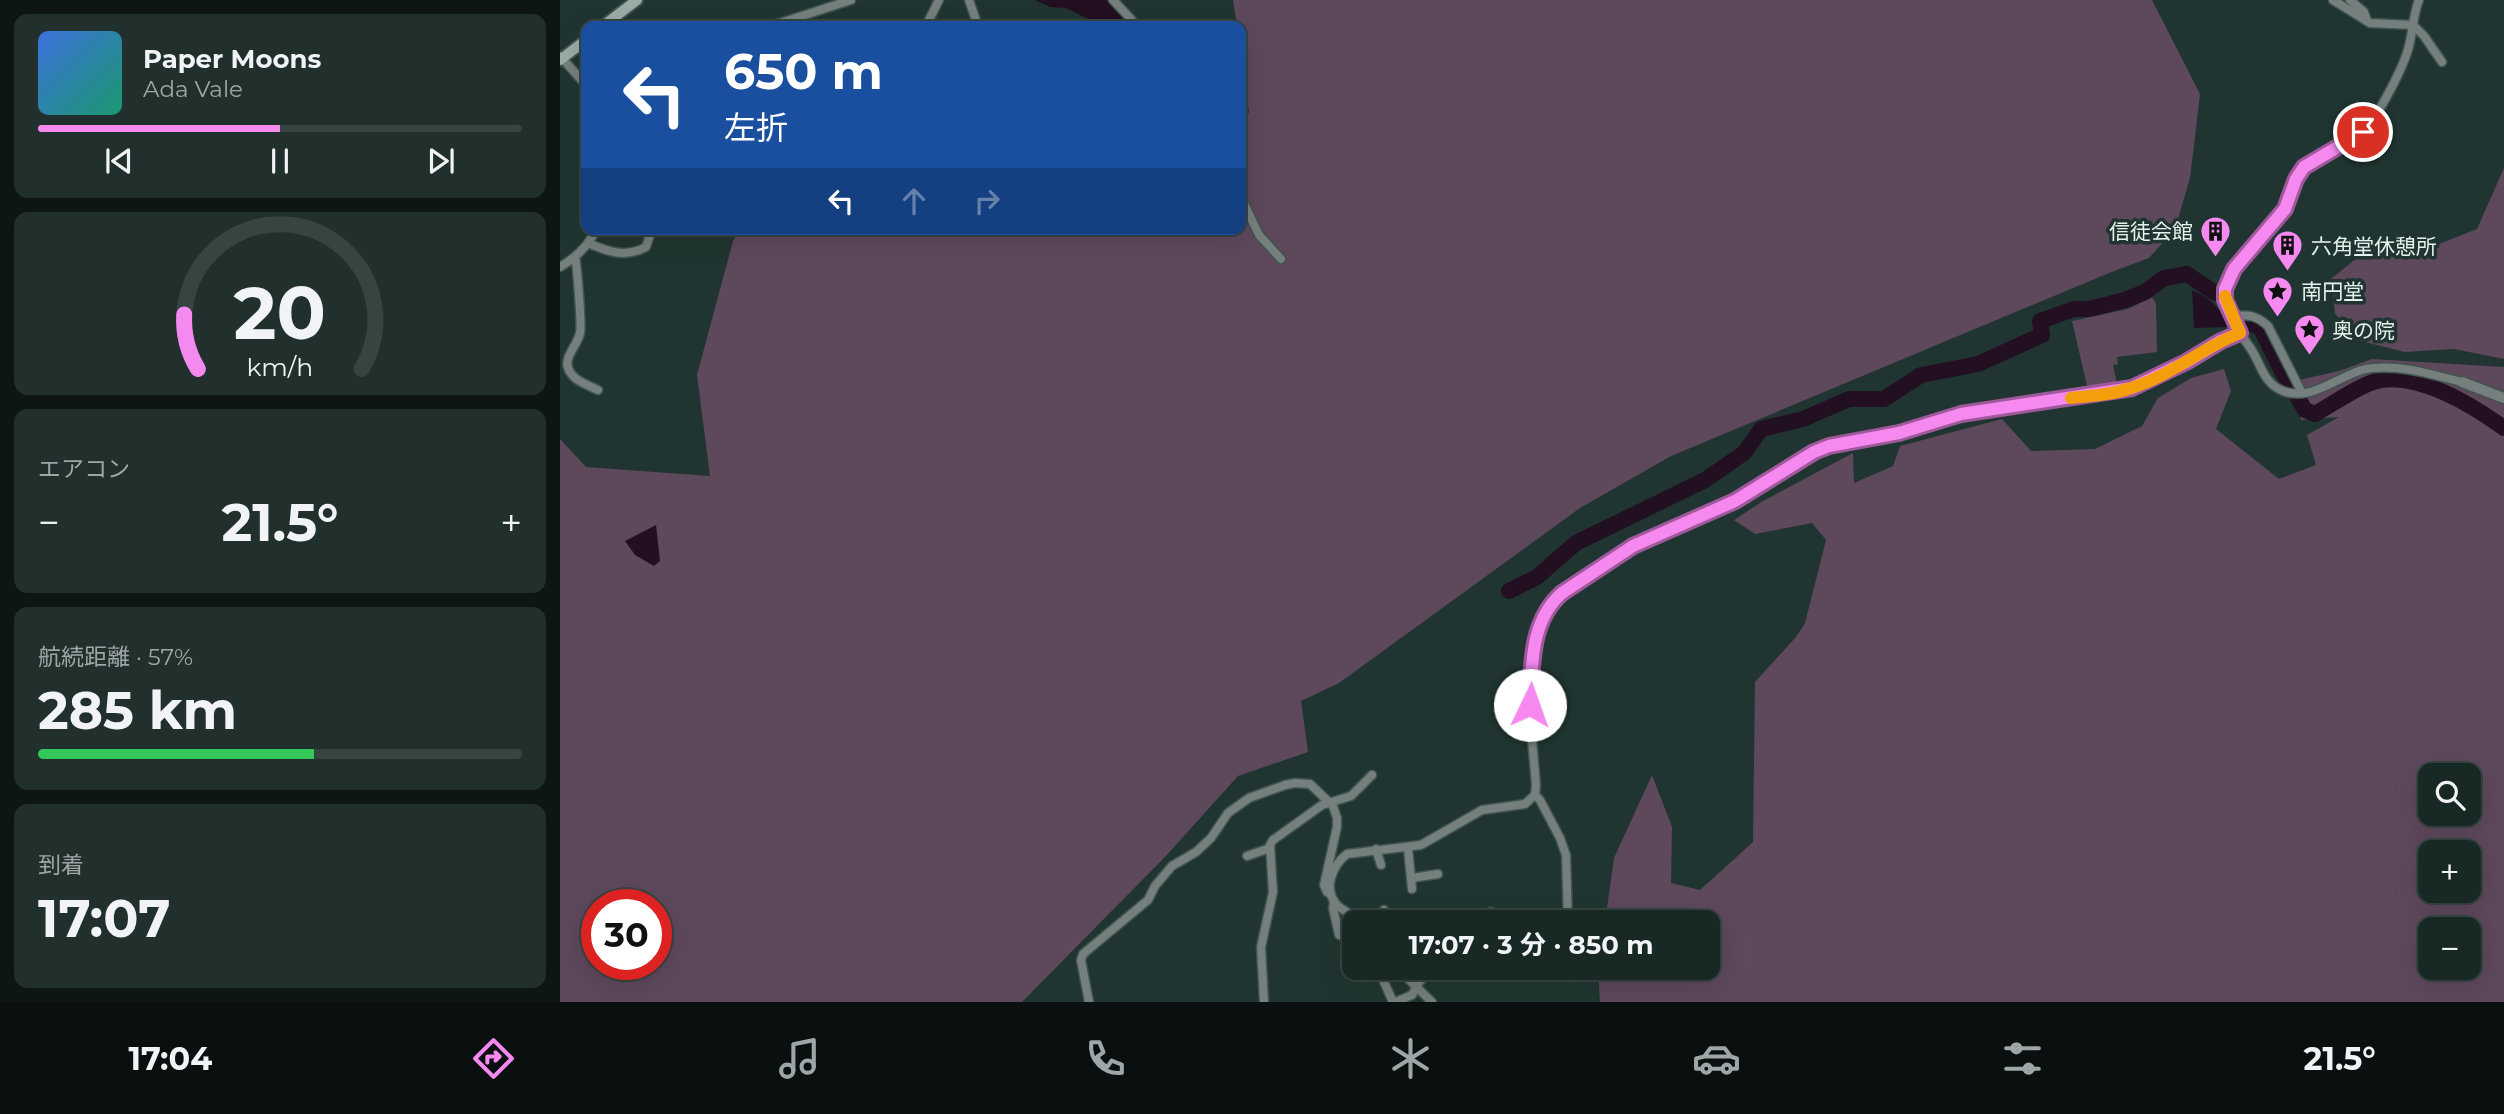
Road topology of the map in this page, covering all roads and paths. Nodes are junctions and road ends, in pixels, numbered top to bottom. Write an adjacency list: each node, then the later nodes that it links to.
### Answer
1 (637, 0): 9 (main road)
2 (851, 0): 10 (street)
3 (939, 0): 11 (street)
4 (969, 0): 12 (street)
5 (1113, 0): 13 (street)
6 (2333, 0): 14 (street)
7 (2350, 0): 14 (street)
8 (2419, 0): 15 (street)
9 (610, 21)
10 (786, 21)
11 (928, 21)
12 (976, 21)
13 (1132, 21)
14 (2367, 21): 15 (street)
15 (2413, 25): 18 (street); 27 (street)
16 (581, 44): 17 (main road)
17 (561, 58): 19 (street)
18 (2442, 62)
19 (581, 80)
20 (1246, 208): 25 (street)
21 (593, 235): 23 (street)
22 (650, 235): 23 (street)
23 (588, 243): 24 (street)
24 (575, 257): 26 (street); 30 (street)
25 (1281, 259)
26 (560, 267)
27 (2232, 317): 28 (street); 31 (street)
28 (2240, 333): 31 (street); 34 (street)
29 (2462, 382): 31 (street); 32 (street)
30 (598, 390)
31 (2302, 393)
32 (2504, 398)
33 (1372, 775): 35 (street)
34 (1535, 795): 37 (street); 46 (street)
35 (1330, 802): 36 (street); 44 (street); 52 (street)
36 (1270, 848): 39 (street); 53 (street)
37 (1408, 848): 38 (street); 42 (street)
38 (1376, 849): 40 (street); 44 (street)
39 (1247, 856)
40 (1381, 865)
41 (1438, 874): 42 (street)
42 (1412, 878): 43 (street)
43 (1412, 889)
44 (1333, 898): 45 (street); 47 (street)
45 (1345, 910)
46 (1568, 910)
47 (1342, 936)
48 (1384, 980): 54 (street)
49 (1409, 980): 51 (street)
50 (1423, 980): 51 (street)
51 (1416, 987): 54 (street); 55 (street)
52 (1089, 1002)
53 (1264, 1002)
54 (1394, 1002)
55 (1432, 1002)

